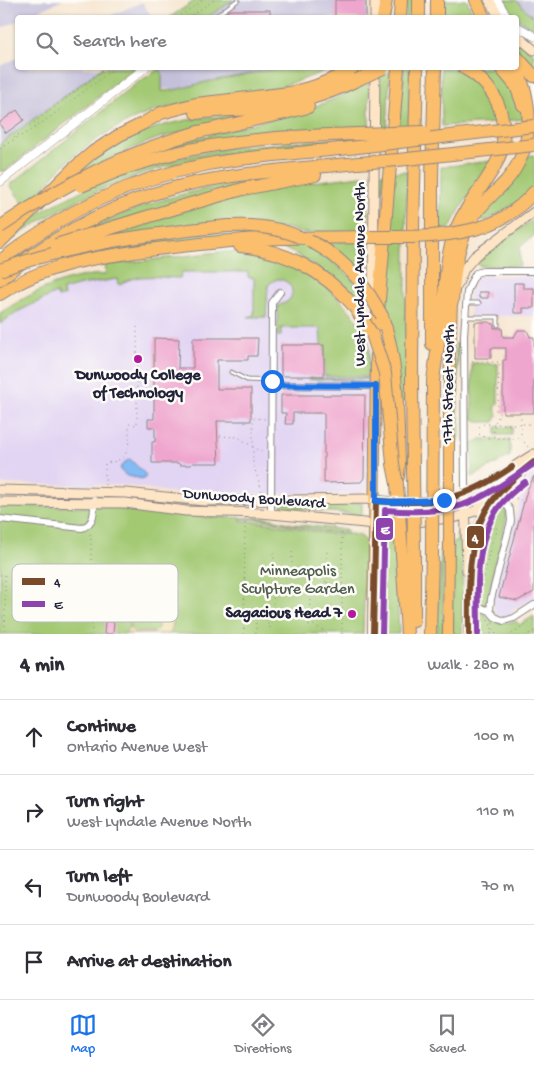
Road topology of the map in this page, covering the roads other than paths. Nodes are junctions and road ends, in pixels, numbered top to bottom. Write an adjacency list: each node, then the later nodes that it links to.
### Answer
1 (238, 0): 10 (lane)
2 (375, 0): 11 (main road)
3 (386, 0): 12 (highway)
4 (401, 0): 13 (highway)
5 (420, 0): 14 (highway)
6 (437, 0): 15 (highway)
7 (474, 0): 16 (highway); 17 (highway)
8 (489, 0): 18 (main road)
9 (497, 0): 19 (street)
10 (217, 15)
11 (375, 15)
12 (384, 15)
13 (400, 15)
14 (419, 15)
15 (436, 15)
16 (478, 15)
17 (482, 15)
18 (498, 15)
19 (506, 15)
20 (519, 28): 21 (street)
21 (534, 36)
22 (519, 38): 23 (main road)
23 (534, 50)
24 (519, 59): 36 (highway)
25 (142, 70): 43 (street)
26 (336, 70): 37 (highway)
27 (375, 70): 63 (main road, West Lyndale Avenue North)
28 (375, 70): 35 (highway, bridge)
29 (398, 70): 63 (highway)
30 (417, 70): 85 (highway, bridge)
31 (435, 70): 66 (highway)
32 (467, 70): 66 (highway)
33 (503, 70): 41 (highway)
34 (517, 70): 41 (highway)
35 (355, 75): 37 (highway); 38 (highway); 48 (highway, bridge)
36 (534, 76)
37 (256, 97): 38 (highway)
38 (142, 124): 50 (highway, bridge)
39 (534, 125): 40 (highway, bridge)
40 (481, 132): 49 (highway, bridge); 52 (highway, bridge)
41 (531, 142): 42 (highway, bridge); 59 (highway)
42 (358, 165): 53 (highway, bridge); 56 (highway, bridge)
43 (0, 182)
44 (534, 192): 51 (highway, bridge)
45 (534, 212): 47 (main road)
46 (534, 216): 47 (street)
47 (517, 226): 59 (main road)
48 (0, 227)
49 (0, 231)
50 (0, 242)
51 (241, 243): 58 (highway); 71 (highway, bridge)
52 (0, 261)
53 (0, 266)
54 (531, 269): 60 (street, 17th Street North)
55 (0, 270): 71 (highway, bridge)
56 (0, 279)
57 (280, 292): 67 (street)
58 (0, 294)
59 (452, 302): 79 (main road, bridge)
60 (466, 303): 61 (lane); 62 (street, 17th Street North)
61 (479, 303)
62 (465, 317): 64 (lane); 74 (street, 17th Street North)
63 (377, 324): 68 (main road, West Lyndale Avenue North)
64 (498, 325)
65 (231, 372): 67 (lane)
66 (433, 381): 93 (highway, bridge)
67 (272, 383): 68 (street); 76 (street)
68 (376, 386): 80 (main road, West Lyndale Avenue North)
69 (531, 450): 74 (main road, Dunwoody Boulevard)
70 (534, 462): 75 (main road)
71 (398, 484): 85 (highway, bridge)
72 (0, 490): 73 (main road, Dunwoody Boulevard)
73 (94, 492): 76 (main road, Dunwoody Boulevard); 78 (street)
74 (465, 494): 79 (main road, Dunwoody Boulevard); 82 (main road, 17th Street North)
75 (500, 495): 82 (main road, Dunwoody Boulevard); 86 (main road); 89 (street)
76 (272, 500): 80 (main road, Dunwoody Boulevard); 81 (street)
77 (0, 502): 78 (main road, Dunwoody Boulevard)
78 (94, 503): 81 (main road, Dunwoody Boulevard); 83 (street)
79 (449, 504): 80 (main road, Dunwoody Boulevard); 94 (main road, bridge)
80 (376, 506): 84 (main road, West Lyndale Avenue North)
81 (271, 514): 84 (main road, Dunwoody Boulevard)
82 (466, 514): 84 (main road, Dunwoody Boulevard); 86 (main road, 17th Street North)
83 (0, 519)
84 (375, 524): 90 (main road, West Lyndale Avenue North)
85 (408, 554): 91 (highway); 92 (highway)
86 (469, 587): 87 (main road)
87 (469, 603): 89 (street); 95 (main road)
88 (534, 605): 89 (street)
89 (490, 611)
90 (373, 634)
91 (407, 634)
92 (413, 634)
93 (430, 634)
94 (448, 634)
95 (469, 634)

